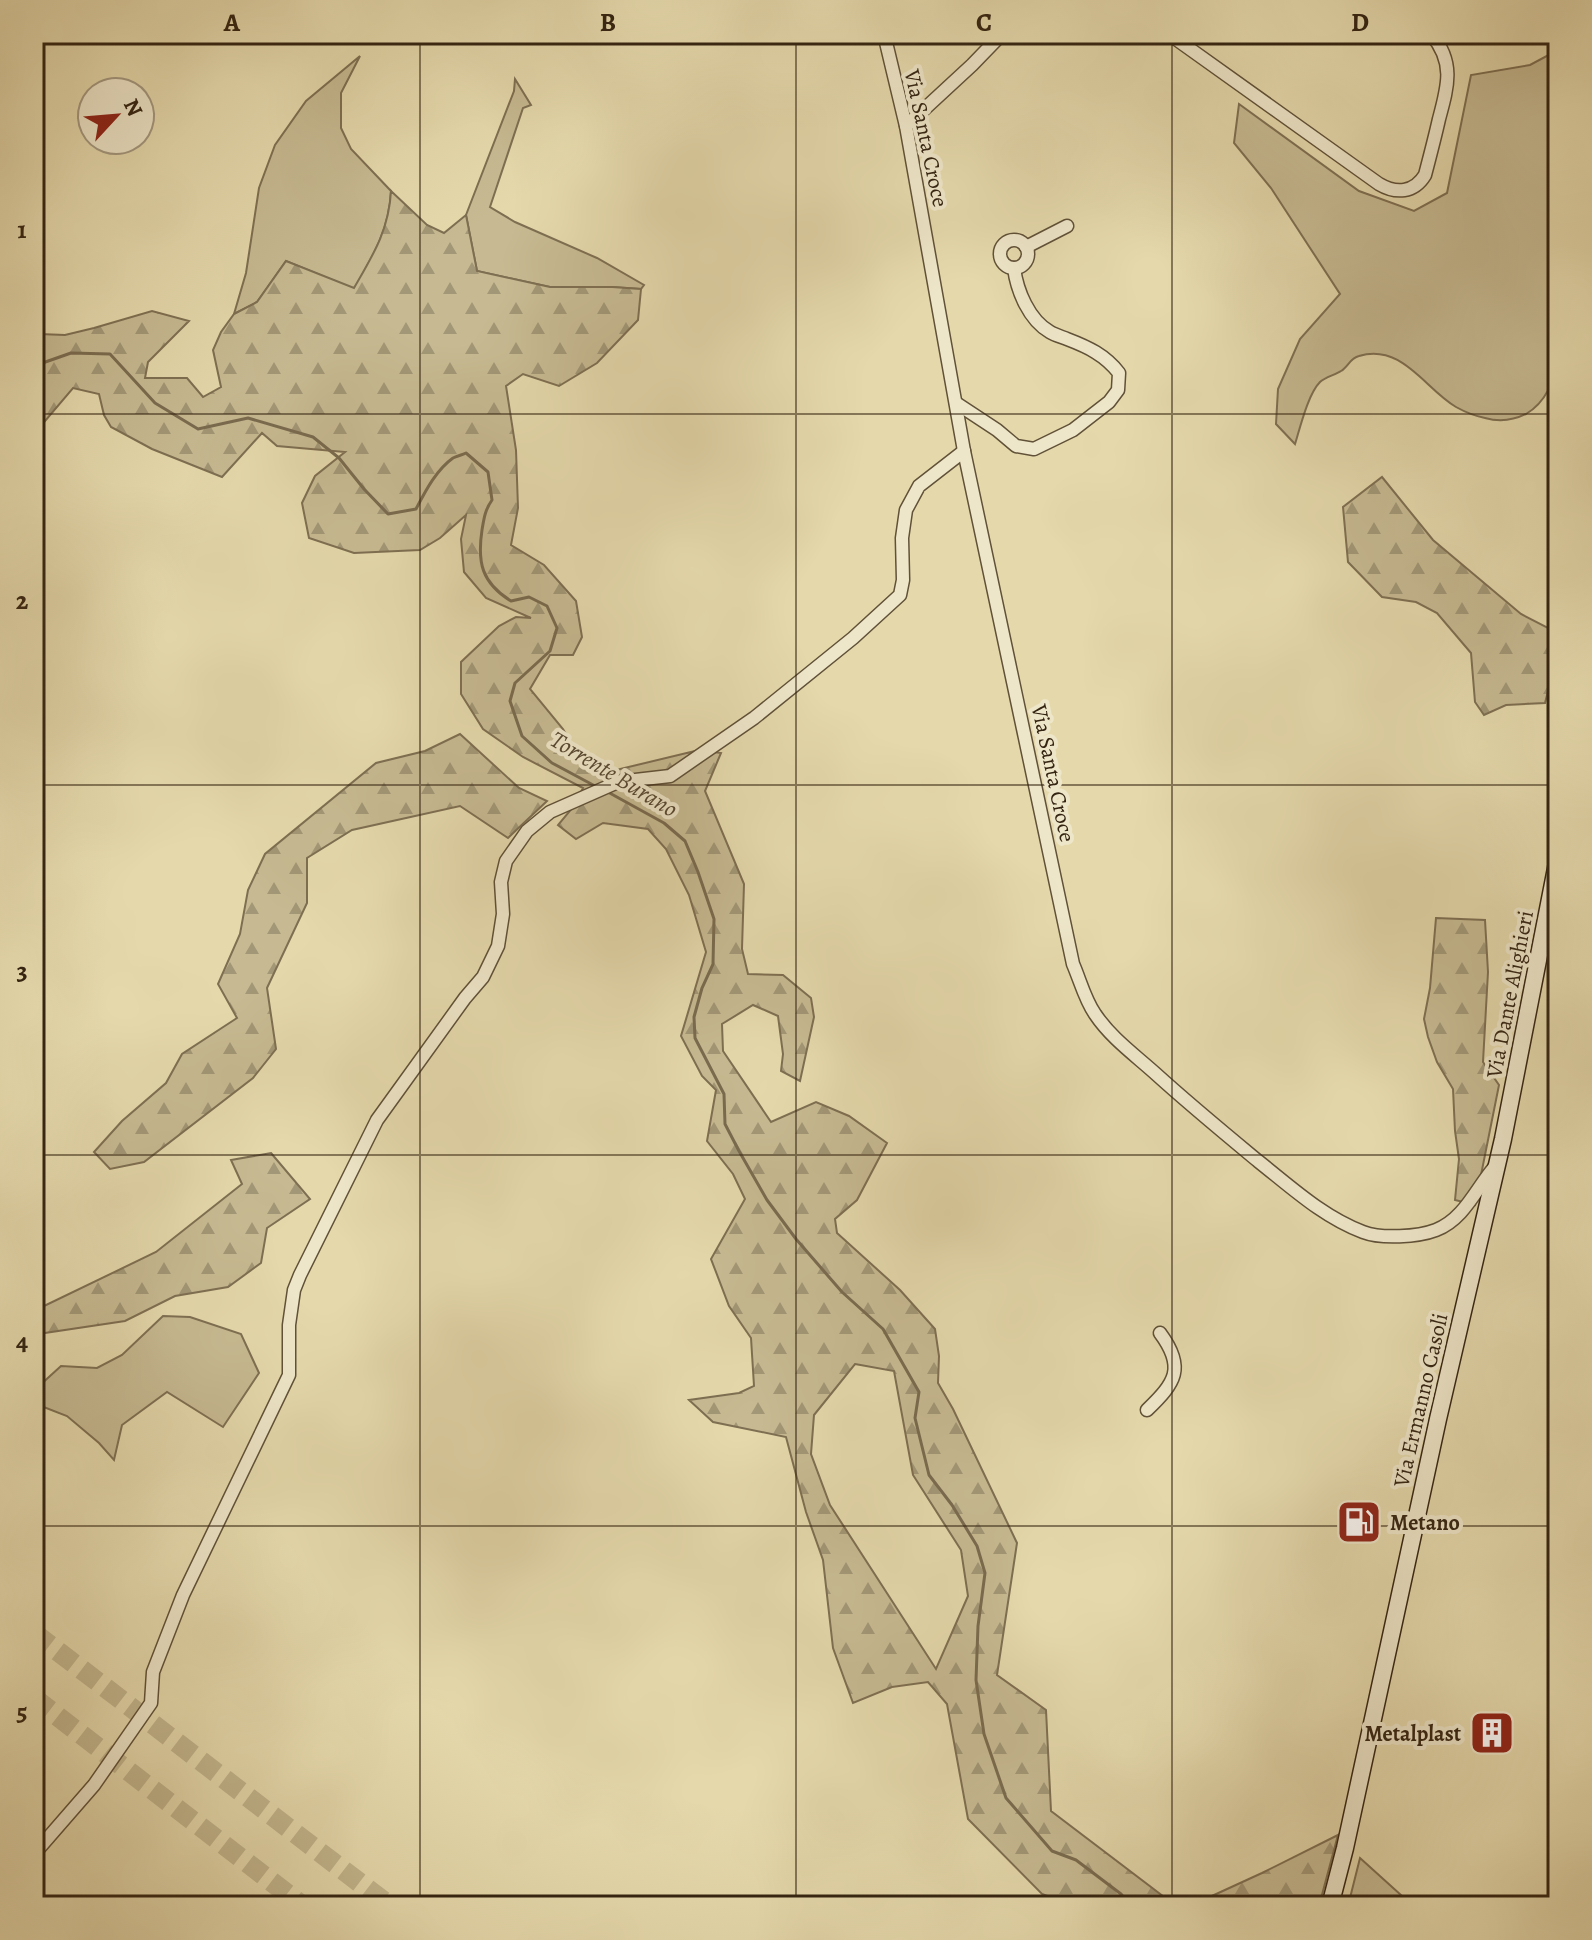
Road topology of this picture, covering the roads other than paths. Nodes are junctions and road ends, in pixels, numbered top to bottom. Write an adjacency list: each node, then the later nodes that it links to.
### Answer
1 (884, 34): 5 (street, Via Santa Croce)
2 (1002, 34): 6 (street)
3 (1169, 34): 4 (street)
4 (1431, 34)
5 (902, 107): 6 (street); 7 (street, Via Santa Croce)
6 (921, 113): 7 (street)
7 (906, 126): 11 (street, Via Santa Croce)
8 (1067, 226): 9 (street)
9 (1026, 247): 10 (street); 10 (street)
10 (1014, 268): 11 (street)
11 (956, 403): 12 (street, Via Santa Croce)
12 (964, 451): 15 (street, Via Santa Croce); 18 (street)
13 (1558, 858): 14 (main road, Via Dante Alighieri)
14 (1503, 1139): 15 (main road, Via Ermanno Casoli)
15 (1497, 1164): 19 (main road, Via Ermanno Casoli)
16 (1160, 1333): 17 (street)
17 (1147, 1410)
18 (34, 1854)
19 (1330, 1904)

